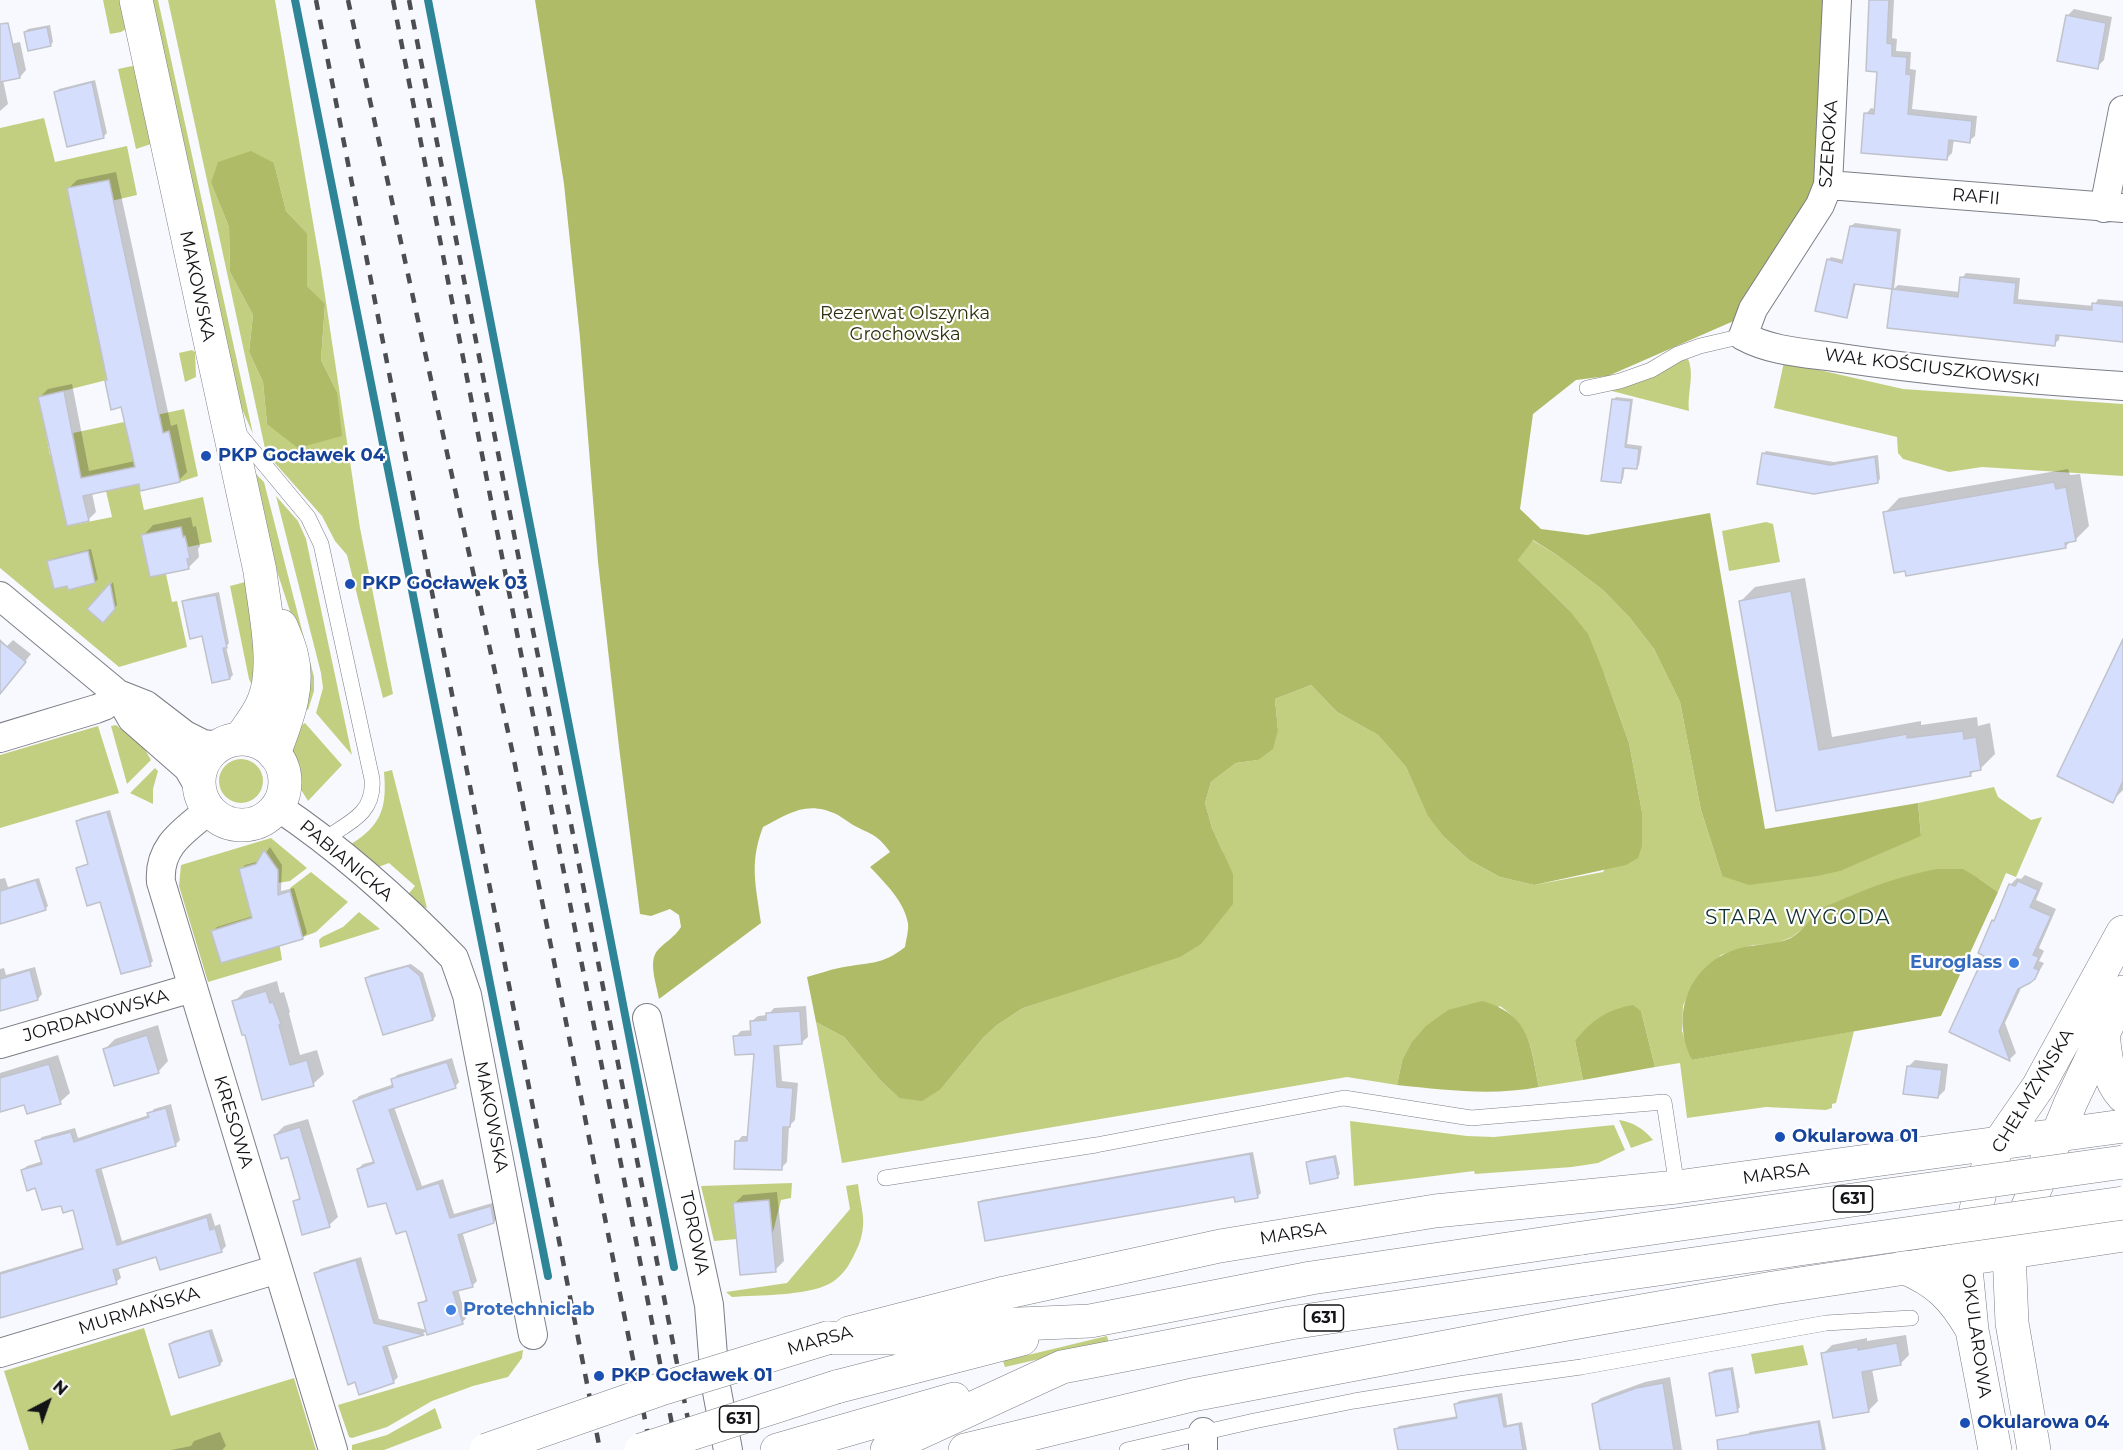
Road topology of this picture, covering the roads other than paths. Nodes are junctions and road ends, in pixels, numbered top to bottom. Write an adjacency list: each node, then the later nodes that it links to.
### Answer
1 (136, 0): 9 (main road, MAKOWSKA)
2 (1837, 0): 4 (street, SZEROKA)
3 (2123, 110): 5 (street)
4 (1828, 185): 5 (street, RAFII); 6 (street, SZEROKA)
5 (2113, 208)
6 (1743, 336): 7 (street, WAŁ KOŚCIUSZKOWSKI); 8 (lane)
7 (2123, 387)
8 (1587, 388)
9 (225, 412): 10 (main road, MAKOWSKA); 18 (lane)
10 (260, 571): 14 (main road, MAKOWSKA); 15 (main road, MAKOWSKA)
11 (0, 596): 12 (street)
12 (118, 694): 13 (street); 14 (street); 16 (street)
13 (0, 738)
14 (230, 743): 15 (main road); 16 (main road)
15 (274, 754): 17 (main road)
16 (204, 799): 17 (main road); 21 (street, KRESOWA)
17 (278, 807): 18 (street, PABIANICKA)
18 (323, 840): 19 (street, PABIANICKA)
19 (413, 916): 42 (street, MAKOWSKA)
20 (2123, 932): 29 (main road, CHEŁMŻYŃSKA)
21 (192, 988): 25 (street, JORDANOWSKA); 38 (street, KRESOWA)
22 (2123, 992): 24 (main road, CHEŁMŻYŃSKA)
23 (647, 1018): 50 (street, TOROWA)
24 (2103, 1032): 26 (main road); 28 (main road, CHEŁMŻYŃSKA)
25 (0, 1044)
26 (2123, 1096)
27 (2123, 1126): 28 (main road, MARSA)
28 (2057, 1135): 29 (main road, MARSA); 35 (main road, CHEŁMŻYŃSKA)
29 (2000, 1142): 32 (main road, MARSA); 36 (main road, CHEŁMŻYŃSKA)
30 (2123, 1162): 40 (main road, 631, bridge)
31 (885, 1178): 32 (lane)
32 (1677, 1187): 43 (main road, MARSA)
33 (2123, 1203): 45 (main road, 631, bridge)
34 (2123, 1235): 35 (main road)
35 (2009, 1252): 36 (main road); 56 (main road)
36 (1965, 1258): 37 (main road); 41 (main road, OKULAROWA)
37 (1904, 1267): 41 (main road); 53 (main road)
38 (278, 1269): 44 (street, MURMAŃSKA); 47 (street, KRESOWA)
39 (1911, 1318): 46 (lane)
40 (1090, 1322): 43 (main road); 49 (main road, 631, bridge)
41 (1972, 1330): 55 (main road, OKULAROWA)
42 (533, 1335)
43 (827, 1338): 48 (main road, MARSA, bridge)
44 (0, 1353)
45 (1062, 1367): 51 (main road, 631); 52 (main road)
46 (1203, 1441): 54 (lane)
47 (333, 1450)
48 (486, 1450)
49 (641, 1450)
50 (728, 1450)
51 (777, 1450)
52 (887, 1450)
53 (965, 1450)
54 (1127, 1450)
55 (1995, 1450)
56 (2034, 1450)

